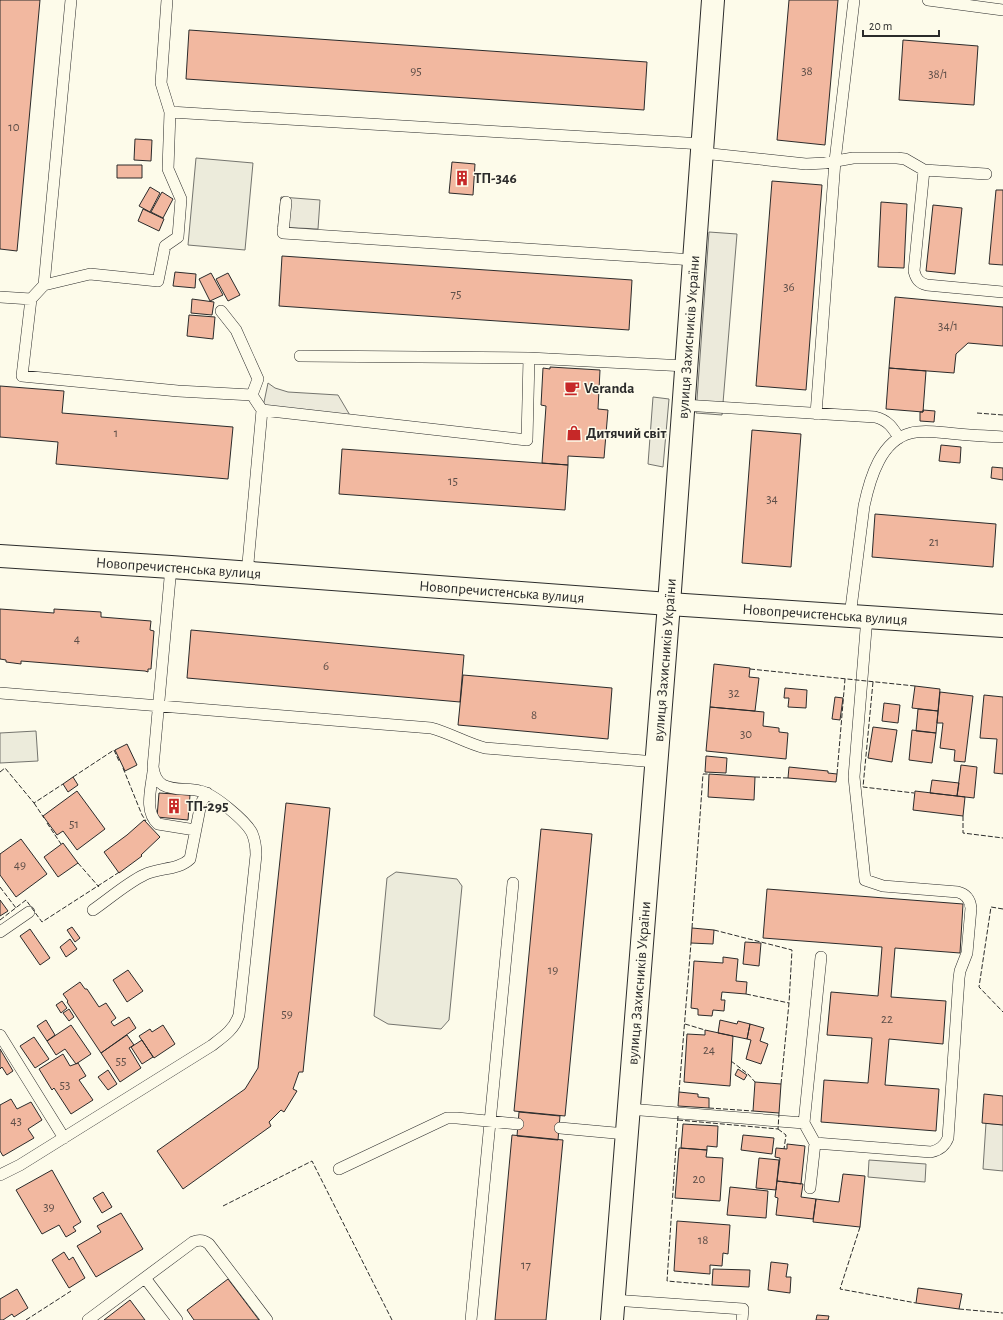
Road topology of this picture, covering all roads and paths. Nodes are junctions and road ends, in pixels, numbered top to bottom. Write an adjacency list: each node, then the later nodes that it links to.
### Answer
1 (71, 0): 15 (lane)
2 (167, 0): 8 (lane)
3 (713, 0): 9 (street, вулиця Захисників України)
4 (854, 0): 10 (lane)
5 (928, 0): 6 (lane)
6 (979, 4): 7 (lane)
7 (1003, 10)
8 (170, 112): 9 (lane); 15 (lane)
9 (702, 149): 10 (lane); 14 (street, вулиця Захисників України)
10 (835, 161): 11 (lane); 26 (lane)
11 (924, 170): 12 (lane); 16 (lane)
12 (986, 174)
13 (286, 202): 14 (lane)
14 (694, 260): 22 (street, вулиця Захисників України)
15 (44, 285): 18 (lane)
16 (1003, 292)
17 (0, 297): 18 (lane)
18 (31, 299): 23 (lane)
19 (221, 311): 23 (lane)
20 (300, 356): 21 (lane)
21 (529, 358): 22 (lane); 25 (lane)
22 (686, 366): 24 (street, вулиця Захисників України)
23 (252, 395): 25 (lane)
24 (683, 405): 26 (lane); 32 (street, вулиця Захисників України)
25 (262, 410): 31 (lane)
26 (816, 414): 27 (lane)
27 (899, 438): 28 (lane); 33 (lane)
28 (1003, 438)
29 (0, 556): 30 (street, Новопречистенська вулиця)
30 (171, 567): 31 (street, Новопречистенська вулиця); 36 (lane)
31 (246, 574): 32 (street, Новопречистенська вулиця)
32 (669, 604): 33 (street, Новопречистенська вулиця); 37 (street, вулиця Захисників України)
33 (858, 616): 34 (street, Новопречистенська вулиця); 54 (lane)
34 (1003, 626)
35 (0, 693): 36 (lane)
36 (158, 706): 37 (lane); 38 (lane)
37 (656, 762): 47 (street, вулиця Захисників України)
38 (153, 767): 39 (lane); 40 (lane)
39 (207, 793): 40 (lane); 53 (lane)
40 (195, 830): 42 (lane)
41 (513, 882): 48 (lane)
42 (93, 910)
43 (29, 912): 44 (lane)
44 (0, 932)
45 (821, 957): 49 (lane)
46 (0, 1035): 53 (lane)
47 (628, 1109): 49 (lane); 52 (street, вулиця Захисників України)
48 (489, 1121): 50 (lane); 55 (lane); 63 (lane)
49 (804, 1122): 54 (lane)
50 (518, 1124)
51 (560, 1128): 52 (lane)
52 (626, 1134): 59 (street, вулиця Захисників України)
53 (64, 1138): 56 (lane)
54 (815, 1143): 57 (lane)
55 (339, 1169)
56 (0, 1176)
57 (810, 1188)
58 (145, 1278): 60 (lane); 61 (lane); 62 (lane)
59 (613, 1310): 64 (lane)
60 (88, 1320)
61 (177, 1320)
62 (267, 1320)
63 (471, 1320)
64 (742, 1320)

